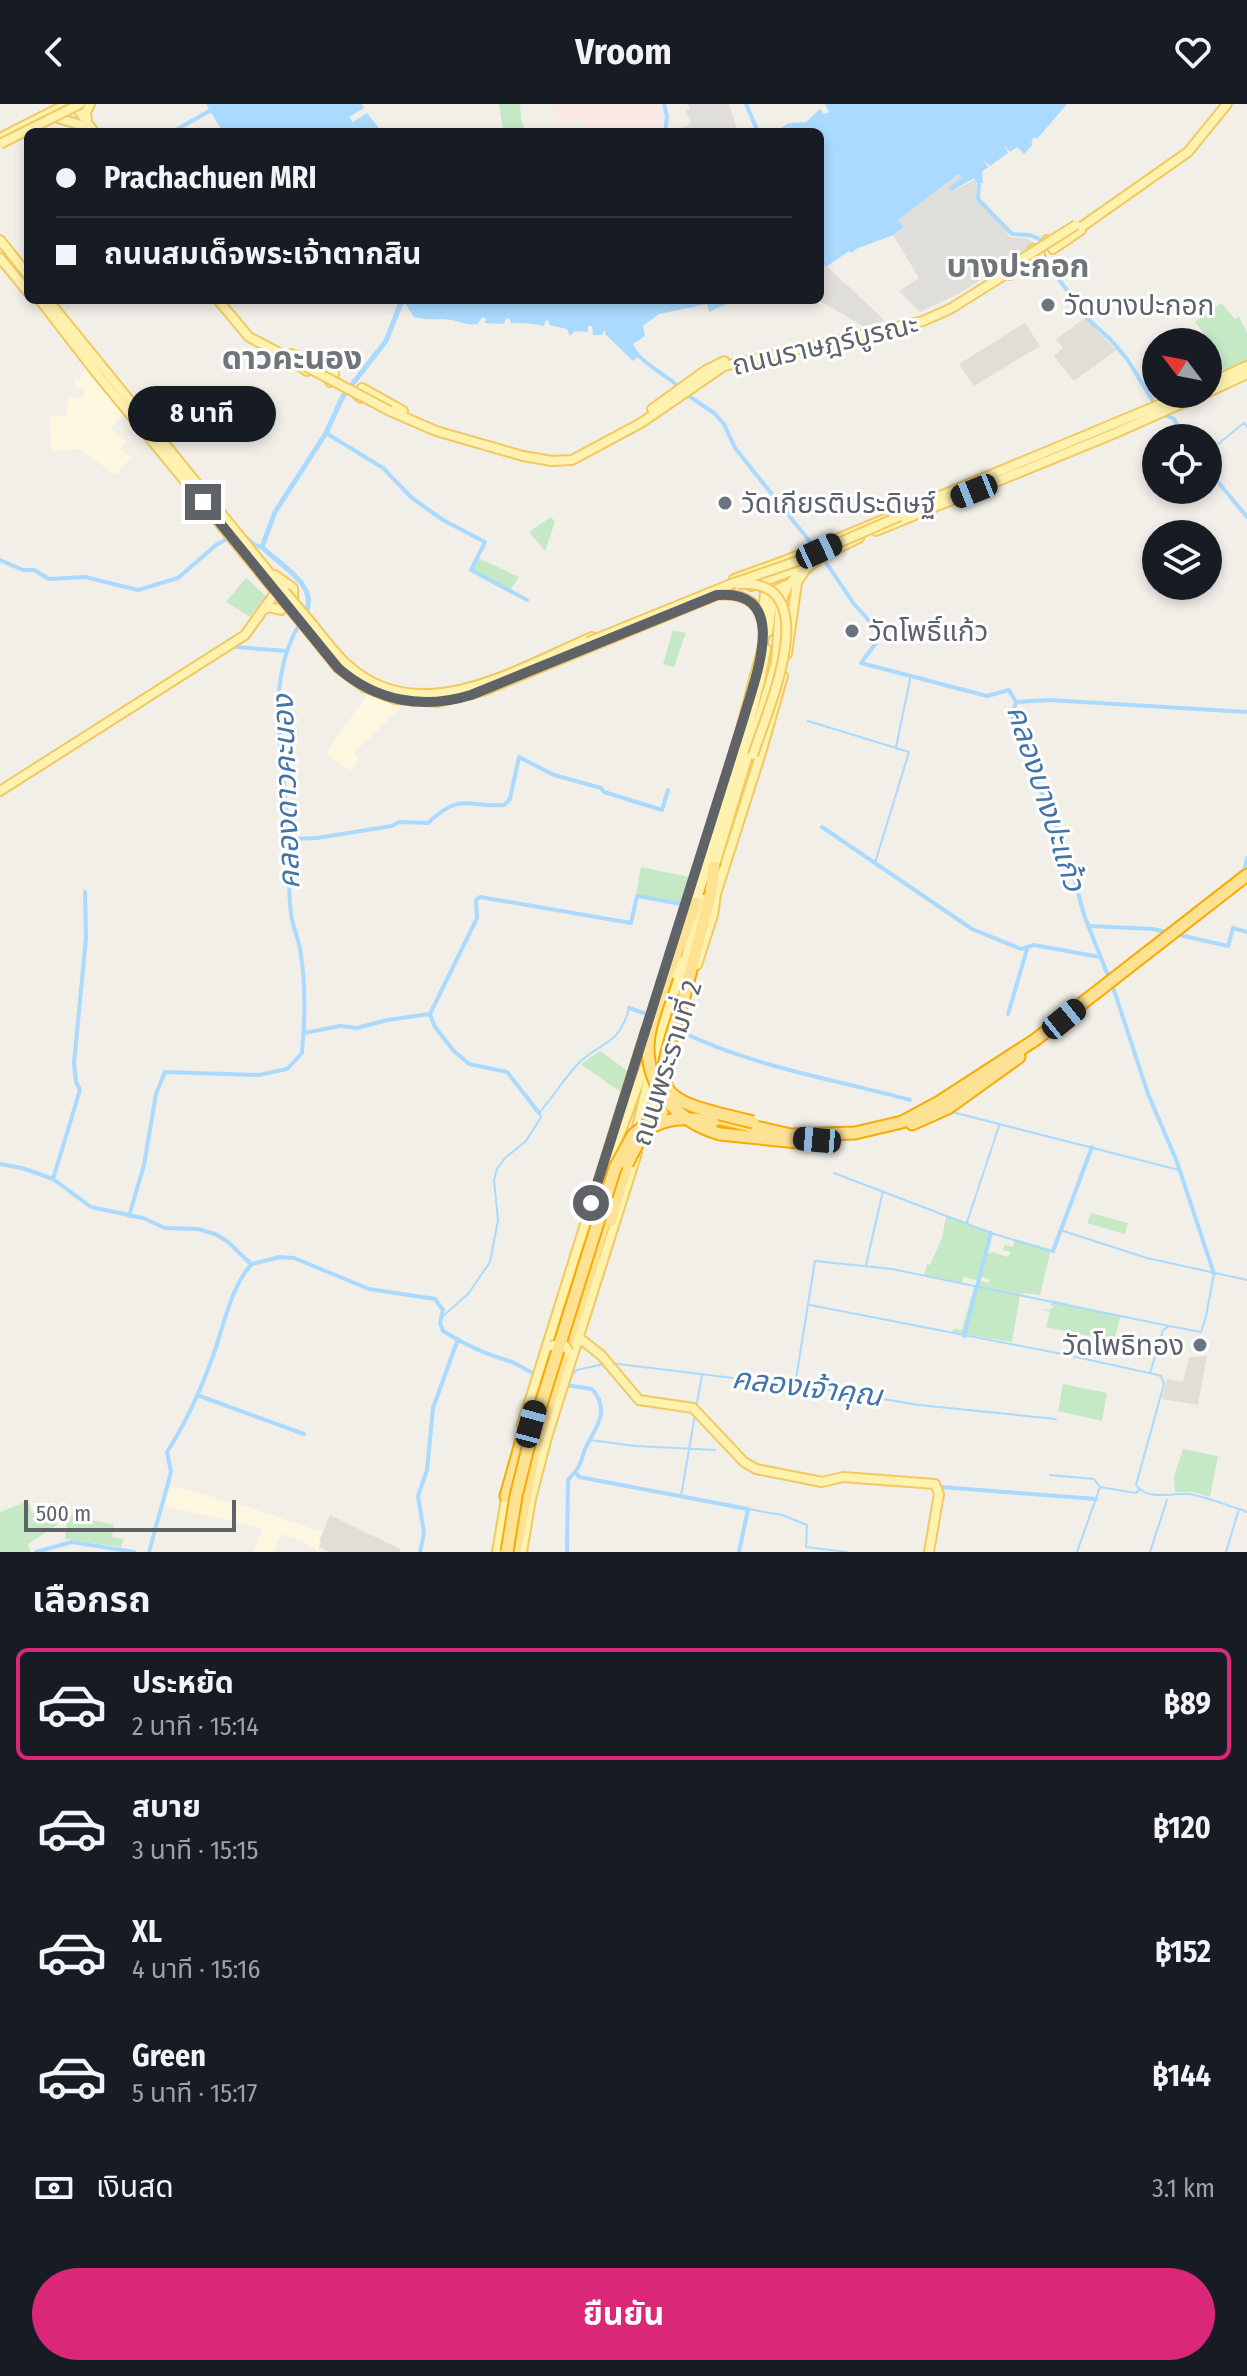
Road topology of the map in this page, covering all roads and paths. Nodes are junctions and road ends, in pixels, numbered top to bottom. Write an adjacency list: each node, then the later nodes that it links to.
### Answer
1 (1221, 104): 14 (main road, ถนนราษฎร์บูรณะ)
2 (1227, 104): 13 (main road, ถนนราษฎร์บูรณะ)
3 (76, 105): 4 (main road); 6 (main road, bridge); 8 (main road); 8 (main road)
4 (57, 111): 5 (main road); 7 (main road); 8 (main road)
5 (27, 128)
6 (30, 128)
7 (35, 128)
8 (88, 128)
9 (24, 130): 12 (main road)
10 (24, 131): 12 (main road, bridge)
11 (24, 135): 12 (main road)
12 (0, 143)
13 (1100, 214): 14 (main road); 15 (main road, ถนนราษฎร์บูรณะ)
14 (1089, 216): 15 (main road, ถนนราษฎร์บูรณะ)
15 (1076, 228): 19 (main road, ถนนราษฎร์บูรณะ, bridge)
16 (0, 246): 18 (main road)
17 (0, 258): 20 (main road)
18 (24, 275)
19 (998, 276): 19 (main road); 29 (main road, ถนนราษฎร์บูรณะ)
20 (24, 287)
21 (45, 304): 31 (main road)
22 (223, 304): 23 (main road)
23 (289, 355): 23 (main road); 29 (main road, ถนนราษฎร์บูรณะ, bridge)
24 (1247, 366): 26 (main road)
25 (1247, 374): 27 (main road)
26 (1222, 378)
27 (1222, 386)
28 (1162, 409): 30 (main road); 32 (main road)
29 (402, 414): 29 (main road)
30 (986, 479): 33 (main road, bridge); 42 (main road, bridge)
31 (235, 535): 34 (main road); 41 (main road)
32 (820, 558): 36 (main road); 37 (main road)
33 (781, 562): 35 (main road); 36 (main road); 38 (main road)
34 (268, 570): 41 (main road); 45 (main road)
35 (755, 571): 38 (main road); 39 (main road); 43 (main road)
36 (789, 572): 38 (main road)
37 (802, 574): 40 (main road); 44 (main road, ถนนพระรามที่ 2)
38 (771, 578): 39 (main road); 40 (main road); 46 (main road, ถนนพระรามที่ 2)
39 (756, 584): 42 (main road)
40 (787, 585): 44 (main road); 46 (main road, ถนนพระรามที่ 2)
41 (281, 592): 45 (main road); 51 (main road, bridge)
42 (718, 592): 43 (main road); 46 (main road); 49 (main road, bridge); 53 (main road, bridge)
43 (704, 595): 49 (main road); 51 (main road)
44 (795, 597): 47 (main road, ถนนพระรามที่ 2)
45 (265, 609): 52 (main road)
46 (769, 626): 48 (main road, ถนนพระรามที่ 2); 50 (main road, ถนนพระรามที่ 2); 54 (main road, ถนนพระรามที่ 2)
47 (788, 653): 50 (main road); 55 (main road, ถนนพระรามที่ 2)
48 (764, 663): 50 (main road); 53 (main road, ถนนพระรามที่ 2)
49 (526, 665): 51 (main road)
50 (774, 668): 56 (main road, ถนนพระรามที่ 2)
51 (431, 698)
52 (0, 791)
53 (728, 815): 54 (main road); 55 (main road); 56 (main road); 60 (main road, ถนนพระรามที่ 2)
54 (713, 820): 62 (main road, ถนนพระรามที่ 2)
55 (734, 840): 59 (main road, ถนนพระรามที่ 2)
56 (721, 845): 57 (main road, ถนนพระรามที่ 2)
57 (714, 867): 61 (highway); 64 (main road, ถนนพระรามที่ 2)
58 (1247, 877): 70 (highway); 71 (highway)
59 (716, 894): 61 (highway); 63 (main road, ถนนพระรามที่ 2)
60 (696, 903): 64 (main road, ถนนพระรามที่ 2); 71 (highway, bridge)
61 (692, 973): 70 (highway, bridge)
62 (638, 1055): 64 (main road); 76 (main road, ถนนพระรามที่ 2)
63 (666, 1060): 65 (main road); 67 (main road, ถนนพระรามที่ 2)
64 (650, 1061): 65 (main road); 66 (main road, ถนนพระรามที่ 2); 73 (main road, ถนนพระรามที่ 2)
65 (656, 1071): 66 (main road); 67 (main road)
66 (648, 1082): 73 (main road, ถนนพระรามที่ 2)
67 (660, 1082): 73 (main road, ถนนพระรามที่ 2)
68 (664, 1114): 69 (highway, bridge)
69 (646, 1125): 74 (highway, bridge); 75 (highway, bridge); 80 (highway, bridge)
70 (807, 1135): 72 (highway, bridge)
71 (827, 1140): 72 (highway, bridge)
72 (604, 1210): 73 (highway)
73 (571, 1329): 76 (highway, ถนนพระรามที่ 2); 82 (main road)
74 (551, 1346): 75 (main road, bridge); 78 (highway)
75 (569, 1352): 78 (highway)
76 (554, 1368): 77 (highway, ถนนพระรามที่ 2, bridge); 77 (main road, ถนนพระรามที่ 2)
77 (547, 1390): 78 (main road, ถนนพระรามที่ 2); 78 (highway, ถนนพระรามที่ 2)
78 (518, 1499): 79 (main road, ถนนพระรามที่ 2); 80 (highway, ถนนพระรามที่ 2); 81 (main road, ถนนพระรามที่ 2)
79 (497, 1552)
80 (510, 1552)
81 (522, 1552)
82 (929, 1552)

